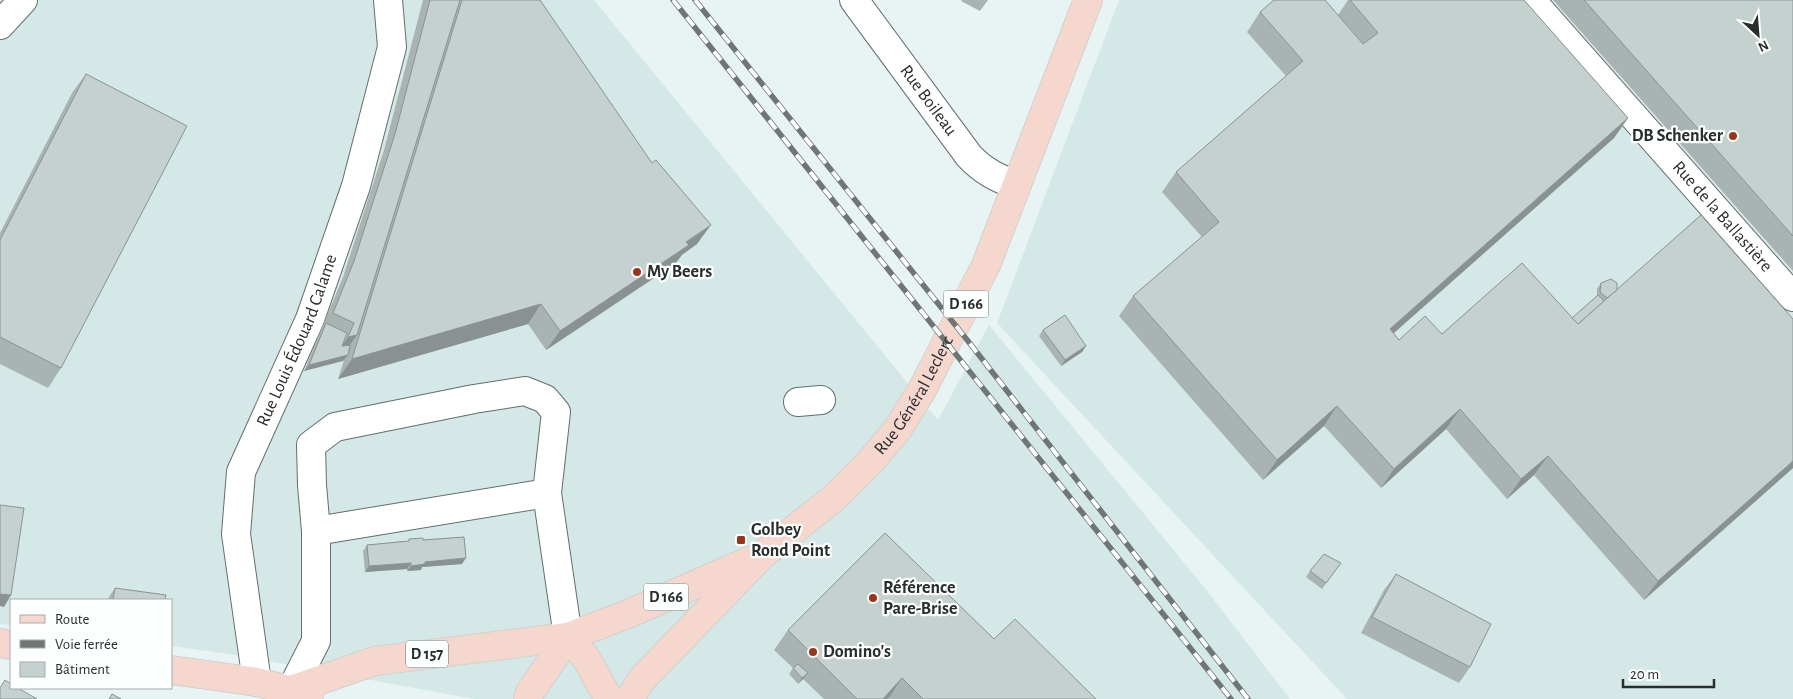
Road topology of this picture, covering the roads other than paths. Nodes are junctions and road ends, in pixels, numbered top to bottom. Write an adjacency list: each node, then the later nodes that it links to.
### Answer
1 (23, 0): 6 (street)
2 (388, 0): 14 (street, Rue Louis Édouard Calame)
3 (854, 0): 7 (street, Rue Boileau)
4 (1088, 0): 7 (main road, Rue Général Leclerc / D 166)
5 (1531, 0): 8 (street, Rue de la Ballastière)
6 (0, 24)
7 (1016, 185): 11 (main road, Rue Général Leclerc / D 166)
8 (1793, 297)
9 (547, 493): 10 (street); 10 (street); 12 (street)
10 (316, 531): 15 (street)
11 (762, 555): 12 (main road, Rue Général Leclerc / D 166); 19 (main road, Rue Général Leclerc / D 166)
12 (568, 637): 15 (main road, D 157); 17 (main road); 18 (main road)
13 (172, 670): 14 (main road)
14 (257, 682): 15 (main road)
15 (288, 694): 16 (main road)
16 (322, 699)
17 (528, 699)
18 (609, 699)
19 (630, 699)

